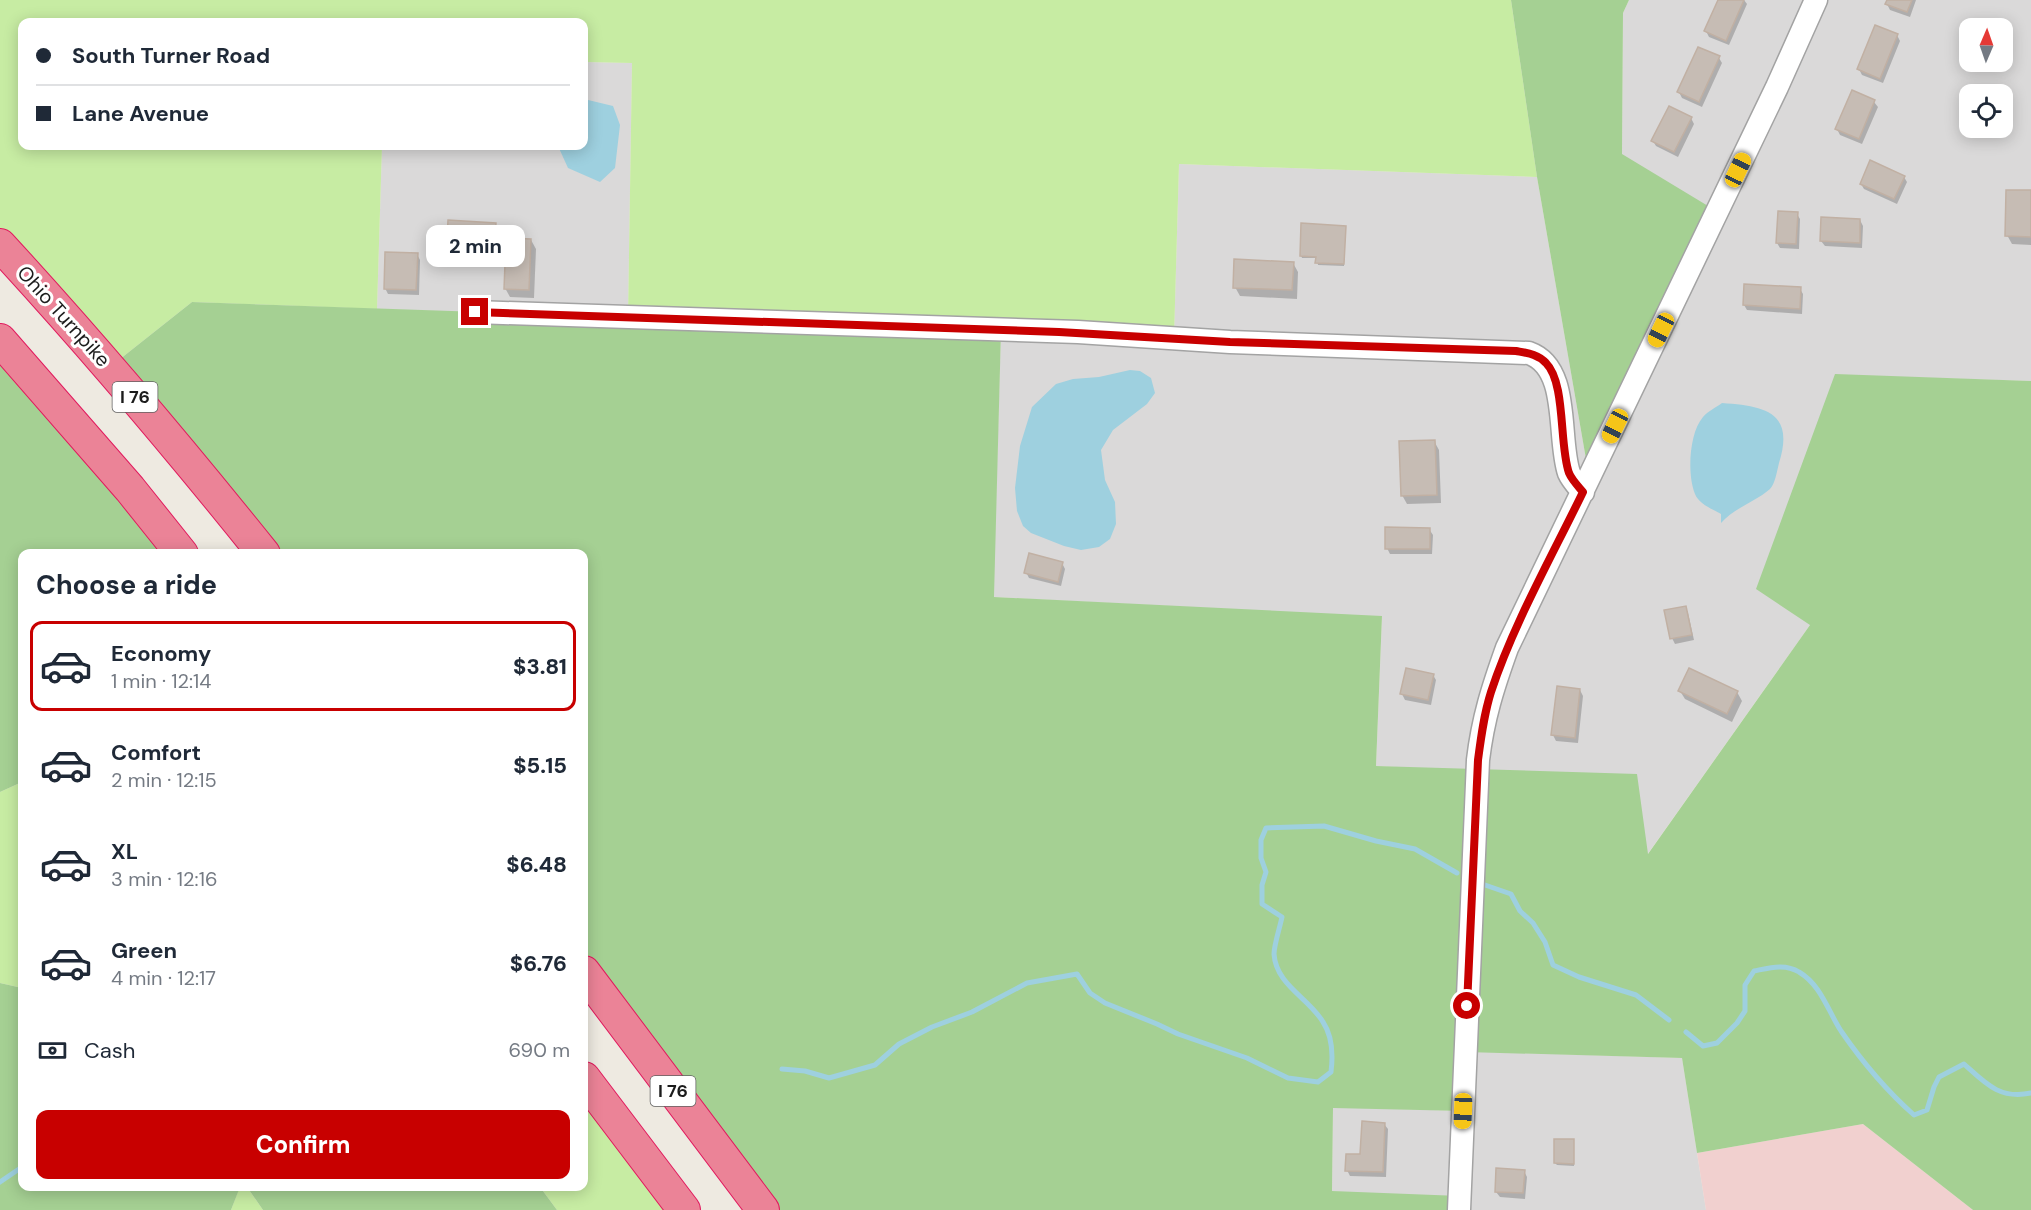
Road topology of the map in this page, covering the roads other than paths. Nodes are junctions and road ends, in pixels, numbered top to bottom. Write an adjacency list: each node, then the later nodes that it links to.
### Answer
1 (1816, 0): 5 (street)
2 (0, 245): 7 (highway, Ohio Turnpike / I 76)
3 (475, 312): 5 (street)
4 (0, 340): 6 (highway)
5 (1583, 492): 12 (street)
6 (178, 549)
7 (260, 549)
8 (588, 977): 11 (highway, I 76)
9 (588, 1083): 10 (highway)
10 (684, 1210)
11 (763, 1210)
12 (1459, 1210)

